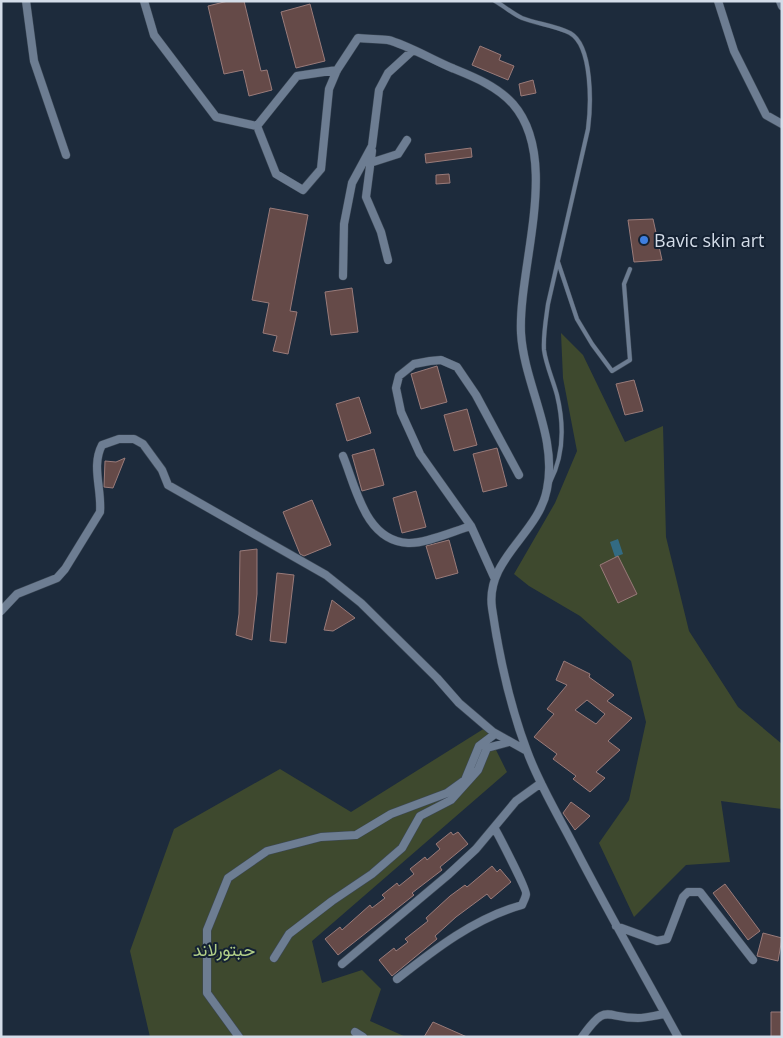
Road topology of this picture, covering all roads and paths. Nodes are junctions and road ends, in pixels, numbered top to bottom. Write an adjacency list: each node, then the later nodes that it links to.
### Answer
1 (26, 1): 13 (street)
2 (144, 1): 10 (street)
3 (495, 1): 16 (lane)
4 (718, 1): 9 (street)
5 (780, 1): 6 (street)
6 (782, 6)
7 (412, 51): 8 (street); 12 (street); 21 (street)
8 (337, 70): 10 (street); 10 (street)
9 (782, 124)
10 (257, 126)
11 (407, 140): 14 (street)
12 (372, 146): 14 (street); 18 (street)
13 (66, 155)
14 (370, 163): 15 (street)
15 (388, 260)
16 (558, 261): 17 (lane); 21 (lane)
17 (630, 269)
18 (344, 276)
19 (343, 456): 22 (street)
20 (519, 475): 22 (street)
21 (548, 486): 23 (street)
22 (471, 526): 23 (street)
23 (494, 577): 27 (street)
24 (1, 611): 25 (street)
25 (495, 734): 26 (street); 37 (street)
26 (509, 742): 27 (street); 31 (street)
27 (527, 751): 28 (street)
28 (541, 783): 29 (street); 30 (street)
29 (494, 829): 33 (street); 34 (street)
30 (616, 926): 32 (street); 35 (street)
31 (274, 958)
32 (753, 960)
33 (342, 964)
34 (397, 979)
35 (665, 1014): 39 (street); 40 (street)
36 (355, 1032): 38 (street)
37 (239, 1037)
38 (363, 1037)
39 (582, 1037)
40 (678, 1037)

